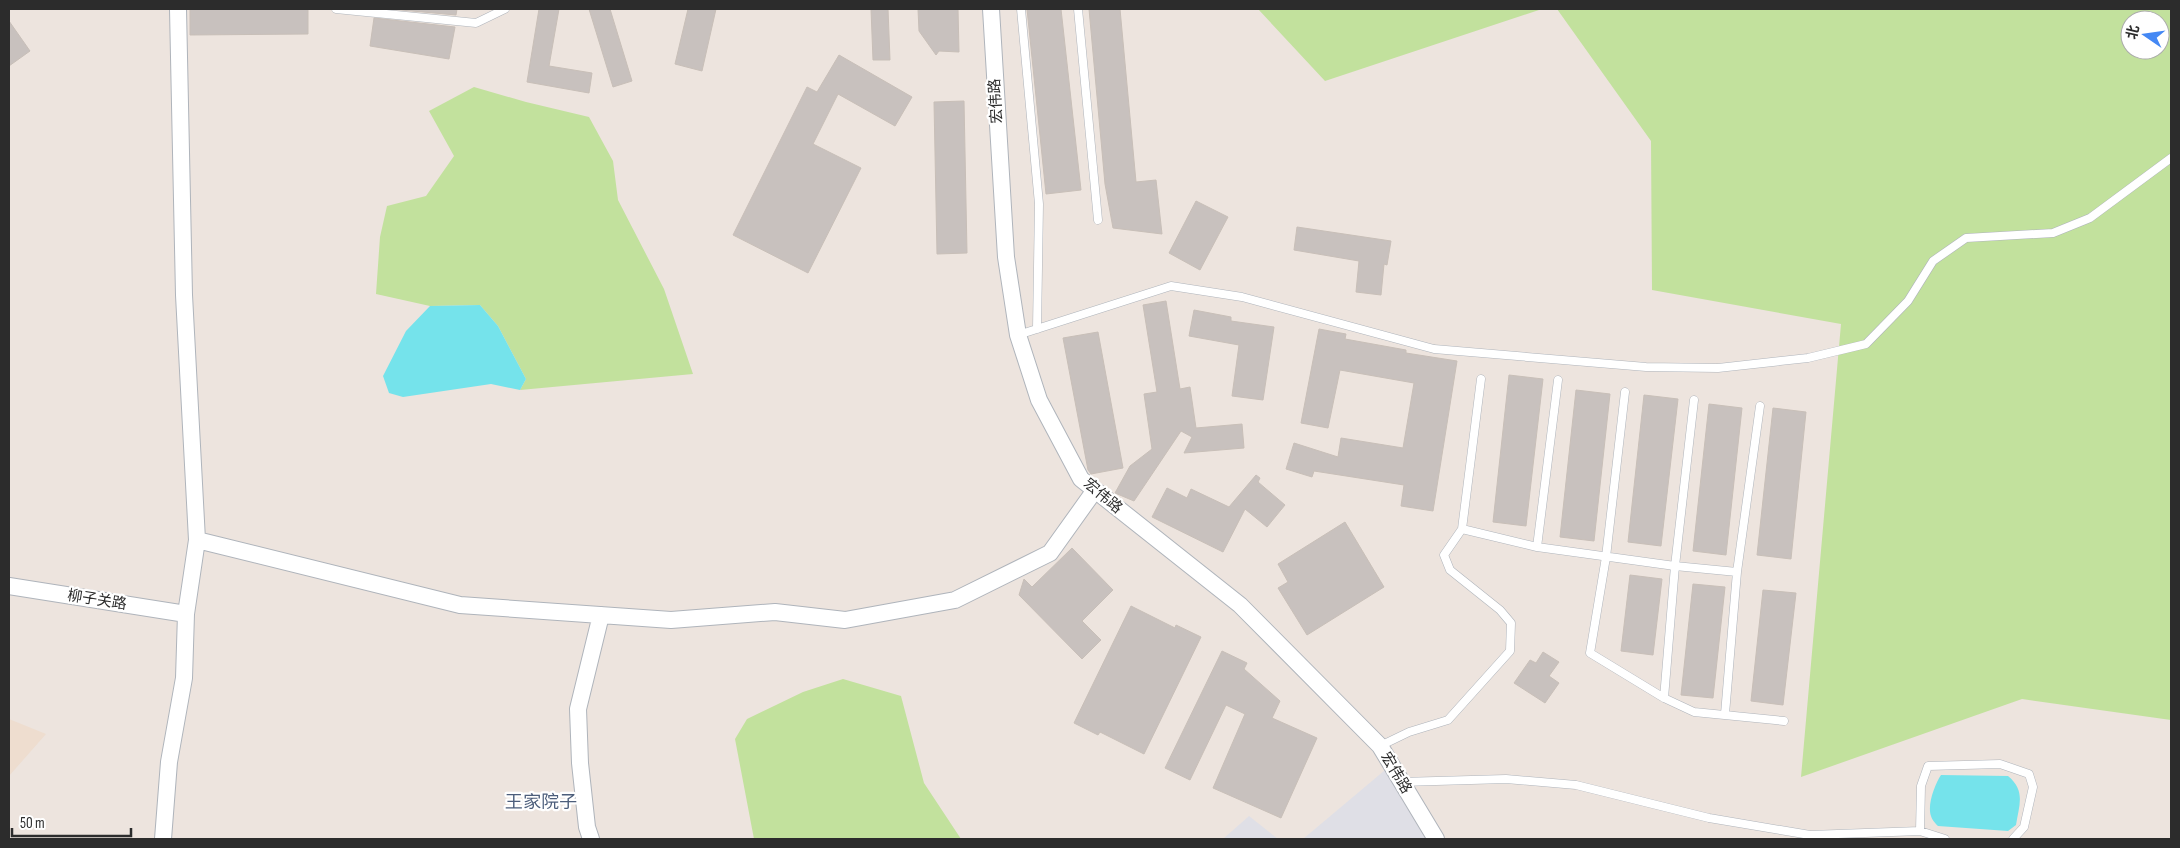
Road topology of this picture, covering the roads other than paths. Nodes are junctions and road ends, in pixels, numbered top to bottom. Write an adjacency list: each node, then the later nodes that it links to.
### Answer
1 (178, 9): 18 (street)
2 (336, 9): 3 (lane)
3 (505, 9)
4 (991, 9): 10 (street, 宏伟路)
5 (1021, 9): 9 (lane)
6 (1078, 9): 8 (lane)
7 (2171, 158): 9 (lane)
8 (1098, 220)
9 (1036, 329): 10 (lane)
10 (1018, 335): 16 (street, 宏伟路)
11 (1481, 379): 17 (lane)
12 (1558, 380): 19 (lane)
13 (1625, 392): 20 (lane)
14 (1694, 400): 21 (lane)
15 (1760, 406): 22 (lane)
16 (1095, 490): 25 (street); 29 (street, 宏伟路)
17 (1462, 529): 19 (lane); 29 (lane)
18 (198, 540): 24 (street); 25 (street)
19 (1537, 547): 20 (lane)
20 (1606, 556): 21 (lane); 26 (lane)
21 (1675, 566): 22 (lane); 26 (lane)
22 (1737, 572): 27 (lane)
23 (9, 586): 24 (street, 柳子关路)
24 (186, 614): 32 (street)
25 (600, 615): 33 (street)
26 (1664, 698): 27 (lane)
27 (1725, 714): 28 (lane)
28 (1784, 721)
29 (1380, 746): 30 (street, 宏伟路)
30 (1401, 782): 31 (lane); 34 (street, 宏伟路)
31 (1920, 831): 35 (lane); 36 (lane)
32 (163, 839)
33 (591, 839)
34 (1436, 839)
35 (1945, 839)
36 (2013, 839)

